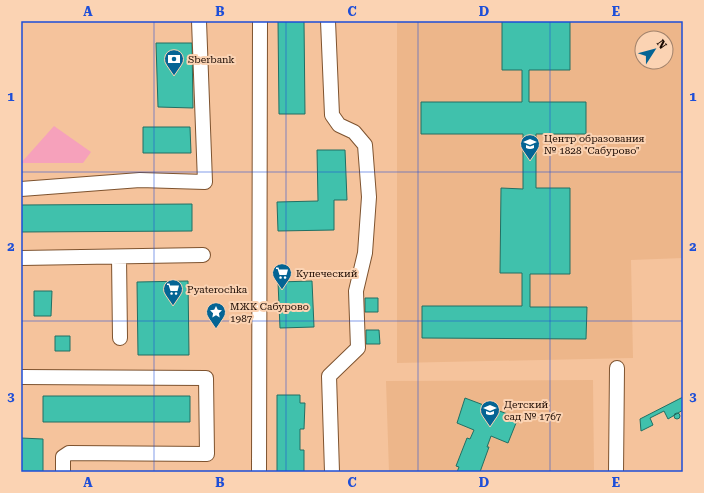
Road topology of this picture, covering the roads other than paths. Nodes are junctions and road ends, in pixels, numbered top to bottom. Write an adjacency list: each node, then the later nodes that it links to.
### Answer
1 (199, 21): 4 (lane)
2 (260, 21): 12 (lane)
3 (328, 21): 13 (lane)
4 (21, 189)
5 (203, 255): 6 (lane)
6 (119, 257): 7 (lane); 8 (lane)
7 (21, 258)
8 (120, 338)
9 (617, 368): 14 (lane)
10 (21, 377): 11 (lane)
11 (64, 472)
12 (259, 472)
13 (332, 472)
14 (616, 472)

